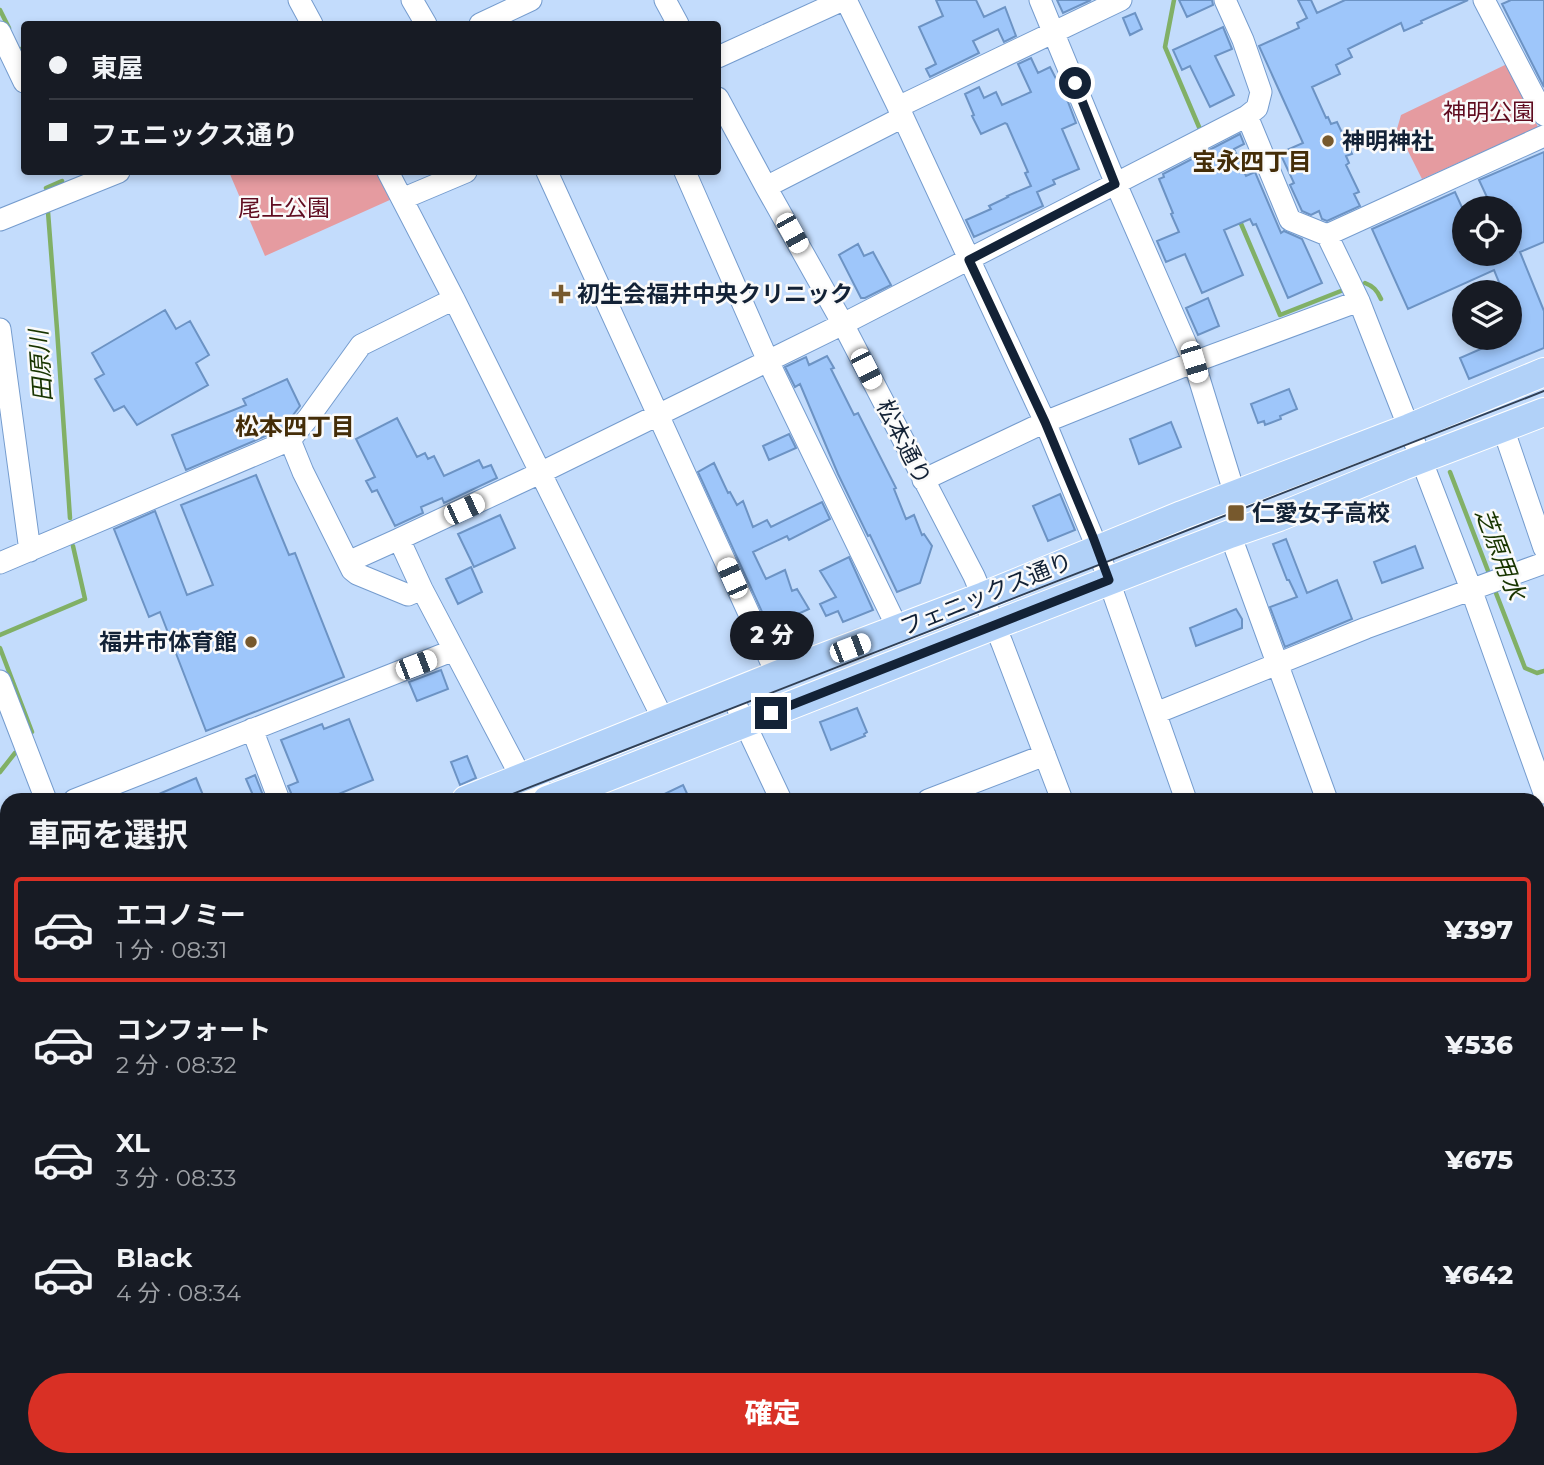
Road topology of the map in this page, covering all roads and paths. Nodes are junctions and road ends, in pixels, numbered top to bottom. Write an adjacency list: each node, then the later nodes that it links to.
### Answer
1 (299, 0): 10 (street)
2 (412, 0): 11 (street)
3 (531, 0): 12 (street)
4 (665, 0): 13 (street)
5 (844, 0): 16 (street); 19 (street)
6 (1040, 0): 15 (street)
7 (1121, 0): 15 (street)
8 (1225, 0): 21 (street)
9 (1484, 0): 20 (street)
10 (310, 21)
11 (424, 21)
12 (486, 21)
13 (676, 21)
14 (0, 32): 17 (street)
15 (1054, 32): 19 (street); 29 (street)
16 (721, 56)
17 (21, 76)
18 (721, 103): 30 (street, 松本通り)
19 (900, 112): 30 (street); 34 (street)
20 (1544, 115)
21 (1247, 116): 29 (street); 33 (street)
22 (1544, 136): 33 (street)
23 (102, 175): 28 (street)
24 (390, 175): 31 (street)
25 (459, 175): 31 (street)
26 (548, 175): 43 (street)
27 (686, 175): 39 (street)
28 (73, 180): 32 (street)
29 (1115, 184): 34 (street); 40 (street)
30 (766, 187): 37 (street, 松本通り)
31 (402, 200): 35 (street)
32 (0, 220)
33 (1327, 234): 36 (street)
34 (969, 260): 37 (street); 44 (street)
35 (454, 299): 47 (street); 49 (street)
36 (1359, 301): 40 (street); 45 (street)
37 (843, 324): 39 (street); 50 (street, 松本通り)
38 (0, 329): 56 (street)
39 (768, 361): 43 (street); 65 (street)
40 (1194, 362): 44 (street); 51 (street)
41 (1544, 372): 45 (main road, フェニックス通り)
42 (1544, 412): 46 (main road, フェニックス通り)
43 (658, 415): 49 (street); 68 (street)
44 (1045, 422): 50 (street); 55 (street)
45 (1409, 428): 48 (street); 51 (main road, フェニックス通り)
46 (1503, 428): 48 (main road, フェニックス通り); 54 (street)
47 (290, 440): 56 (street); 57 (street)
48 (1421, 459): 52 (main road, フェニックス通り); 61 (street)
49 (540, 473): 53 (street); 72 (street)
50 (923, 480): 63 (street, 松本通り)
51 (1235, 495): 55 (main road, フェニックス通り)
52 (1230, 534): 60 (main road, フェニックス通り); 67 (street)
53 (399, 540): 57 (street); 62 (street)
54 (1544, 548)
55 (1098, 550): 60 (street); 63 (main road, フェニックス通り)
56 (30, 551): 58 (street)
57 (348, 562): 62 (street)
58 (0, 563)
59 (1544, 563): 61 (street)
60 (1109, 580): 64 (main road, フェニックス通り); 71 (street)
61 (1485, 584): 67 (street); 88 (street)
62 (422, 589): 66 (street)
63 (984, 596): 64 (street, 松本通り); 65 (main road, フェニックス通り)
64 (995, 625): 73 (main road, フェニックス通り); 75 (street, 松本通り)
65 (898, 629): 68 (main road, フェニックス通り)
66 (454, 650): 74 (street); 76 (street)
67 (1278, 664): 71 (street); 87 (street)
68 (777, 675): 70 (main road, フェニックス通り)
69 (0, 681): 77 (street)
70 (731, 694): 72 (main road, フェニックス通り); 73 (street)
71 (1156, 713): 86 (street)
72 (664, 721): 76 (main road, フェニックス通り)
73 (745, 723): 82 (main road, フェニックス通り); 83 (street)
74 (251, 729): 78 (street); 79 (street)
75 (1045, 755): 84 (street); 85 (street, 松本通り)
76 (521, 777): 80 (main road, フェニックス通り); 81 (street)
77 (43, 793)
78 (91, 793)
79 (276, 793)
80 (483, 793)
81 (545, 793)
82 (565, 793)
83 (778, 793)
84 (946, 793)
85 (1059, 793)
86 (1184, 793)
87 (1324, 793)
88 (1544, 793)

